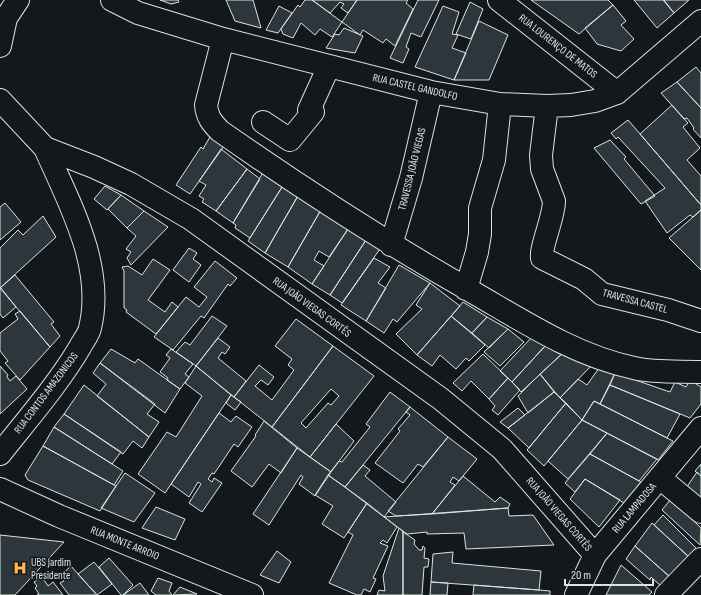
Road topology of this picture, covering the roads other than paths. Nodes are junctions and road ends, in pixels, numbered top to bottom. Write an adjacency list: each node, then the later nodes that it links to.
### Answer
1 (18, 0): 6 (street)
2 (112, 0): 5 (street, RUA CASTEL GANDOLFO)
3 (499, 0): 9 (street, RUA LOURENÇO DE MATOS)
4 (701, 22): 9 (street, RUA CASTEL GANDOLFO)
5 (223, 39): 7 (street, RUA CASTEL GANDOLFO); 15 (street)
6 (0, 46)
7 (329, 66): 8 (street, RUA CASTEL GANDOLFO); 13 (street)
8 (431, 92): 11 (street, RUA CASTEL GANDOLFO); 15 (street, TRAVESSA JOÃO VIEGAS)
9 (617, 93): 12 (street, RUA CASTEL GANDOLFO)
10 (0, 100): 14 (street, RUA JOÃO VIEGAS CORTÊS)
11 (500, 104): 12 (street, RUA CASTEL GANDOLFO); 16 (street)
12 (547, 106): 17 (street, TRAVESSA CASTEL)
13 (263, 122)
14 (45, 148): 20 (street, RUA CONTOS AMAZONICOS); 24 (street, RUA JOÃO VIEGAS CORTÊS)
15 (391, 245): 16 (street)
16 (466, 289): 18 (street)
17 (701, 321)
18 (701, 372)
19 (701, 428): 21 (street, RUA LAMPADOSA)
20 (0, 454)
21 (660, 478): 23 (street); 24 (street, RUA LAMPADOSA)
22 (0, 488): 26 (street, RUA MONTE ARROIO)
23 (701, 512)
24 (595, 555): 27 (street, RUA LAMPADOSA)
25 (701, 559): 28 (street)
26 (252, 595)
27 (576, 595)
28 (666, 595)

